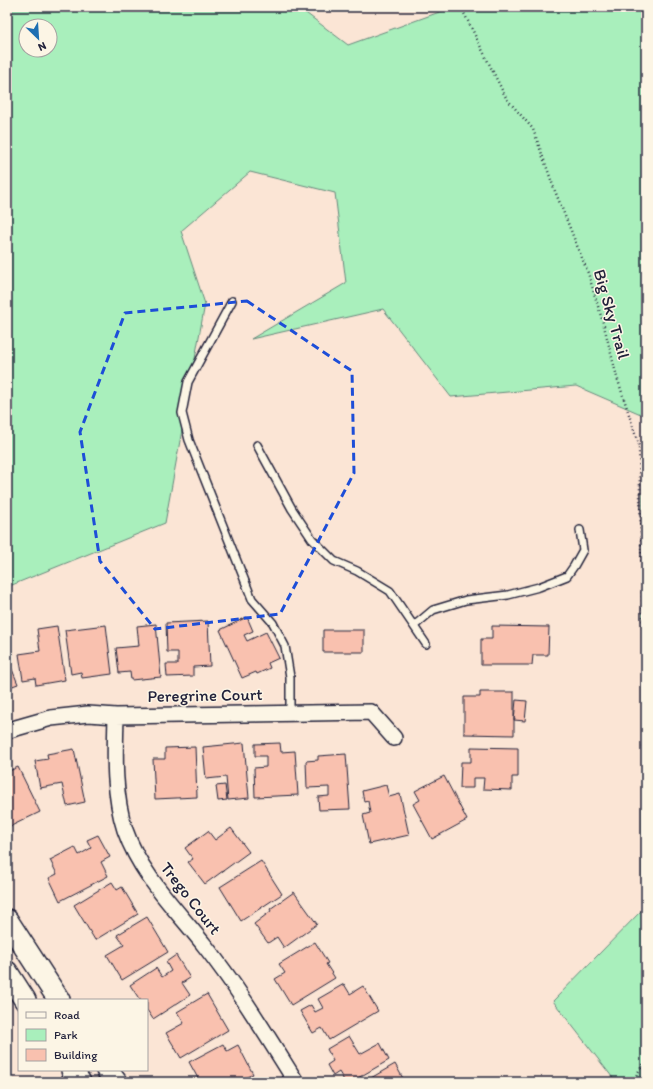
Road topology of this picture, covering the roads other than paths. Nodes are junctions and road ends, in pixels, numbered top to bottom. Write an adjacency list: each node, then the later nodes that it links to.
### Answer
1 (232, 302): 6 (lane)
2 (257, 445): 4 (lane)
3 (580, 530): 4 (lane)
4 (414, 626): 5 (lane)
5 (426, 644)
6 (290, 713): 7 (street, Peregrine Court); 9 (street, Peregrine Court)
7 (116, 716): 8 (street, Peregrine Court); 18 (street, Trego Court)
8 (7, 731)
9 (394, 738)
10 (7, 920): 13 (main road)
11 (7, 972): 12 (main road)
12 (24, 999)
13 (58, 999)
14 (73, 1071): 16 (main road)
15 (108, 1071): 17 (main road)
16 (80, 1082)
17 (116, 1082)
18 (296, 1082)

